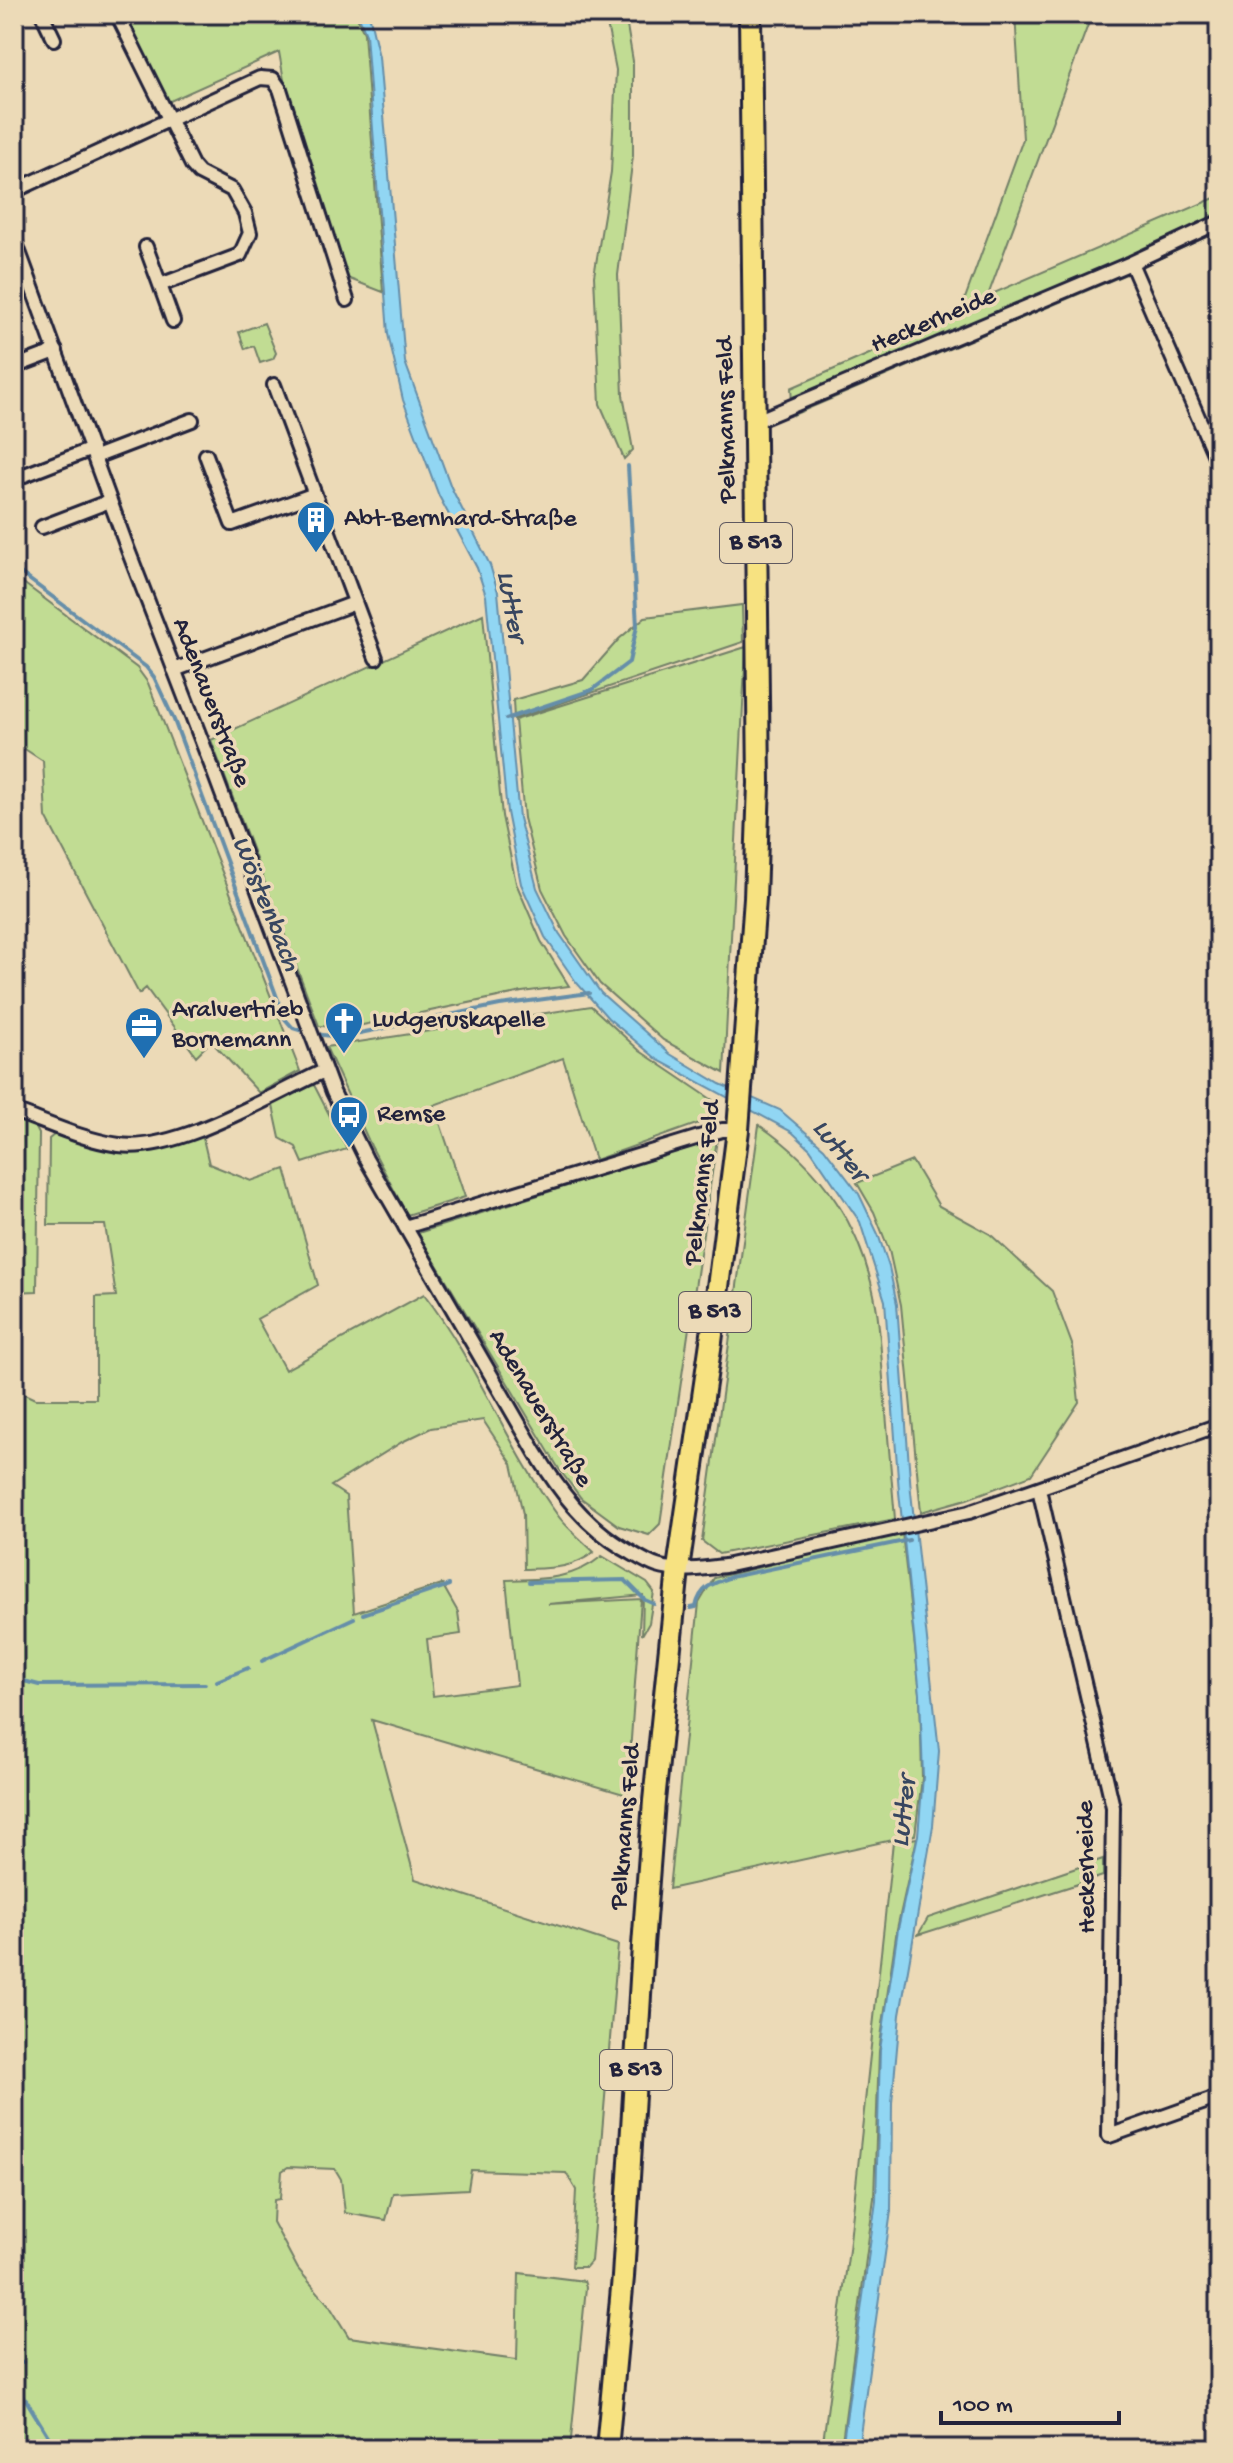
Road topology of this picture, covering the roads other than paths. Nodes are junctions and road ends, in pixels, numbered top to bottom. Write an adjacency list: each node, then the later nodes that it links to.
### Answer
1 (42, 14): 4 (street)
2 (117, 14): 5 (street)
3 (750, 14): 18 (main road, Pelkmanns Feld / B 513)
4 (54, 39)
5 (169, 119): 6 (street); 11 (street); 12 (street)
6 (14, 191)
7 (1219, 222): 10 (street, Heckerheide)
8 (14, 238): 14 (street, Adenauerstraße)
9 (146, 247): 11 (street)
10 (1131, 263): 18 (street, Heckerheide); 21 (street)
11 (160, 285): 13 (street)
12 (347, 300)
13 (173, 321)
14 (56, 351): 15 (street); 19 (street, Adenauerstraße)
15 (14, 367)
16 (274, 385): 23 (street)
17 (192, 420): 19 (street)
18 (754, 422): 31 (main road, Pelkmanns Feld / B 513)
19 (93, 453): 22 (street); 24 (street, Adenauerstraße)
20 (206, 455): 23 (street)
21 (1219, 465)
22 (14, 479)
23 (315, 494): 26 (street)
24 (110, 501): 25 (street); 28 (street, Adenauerstraße)
25 (42, 527)
26 (355, 603): 27 (street); 28 (street)
27 (376, 658)
28 (174, 670): 29 (street, Adenauerstraße)
29 (324, 1071): 30 (street); 32 (street, Adenauerstraße)
30 (14, 1111)
31 (738, 1123): 32 (street); 35 (main road, Pelkmanns Feld / B 513)
32 (405, 1227): 35 (street, Adenauerstraße)
33 (1219, 1425): 34 (street)
34 (1039, 1489): 35 (street); 36 (street, Heckerheide)
35 (678, 1569): 37 (main road, Pelkmanns Feld / B 513)
36 (1219, 2097)
37 (607, 2449)

